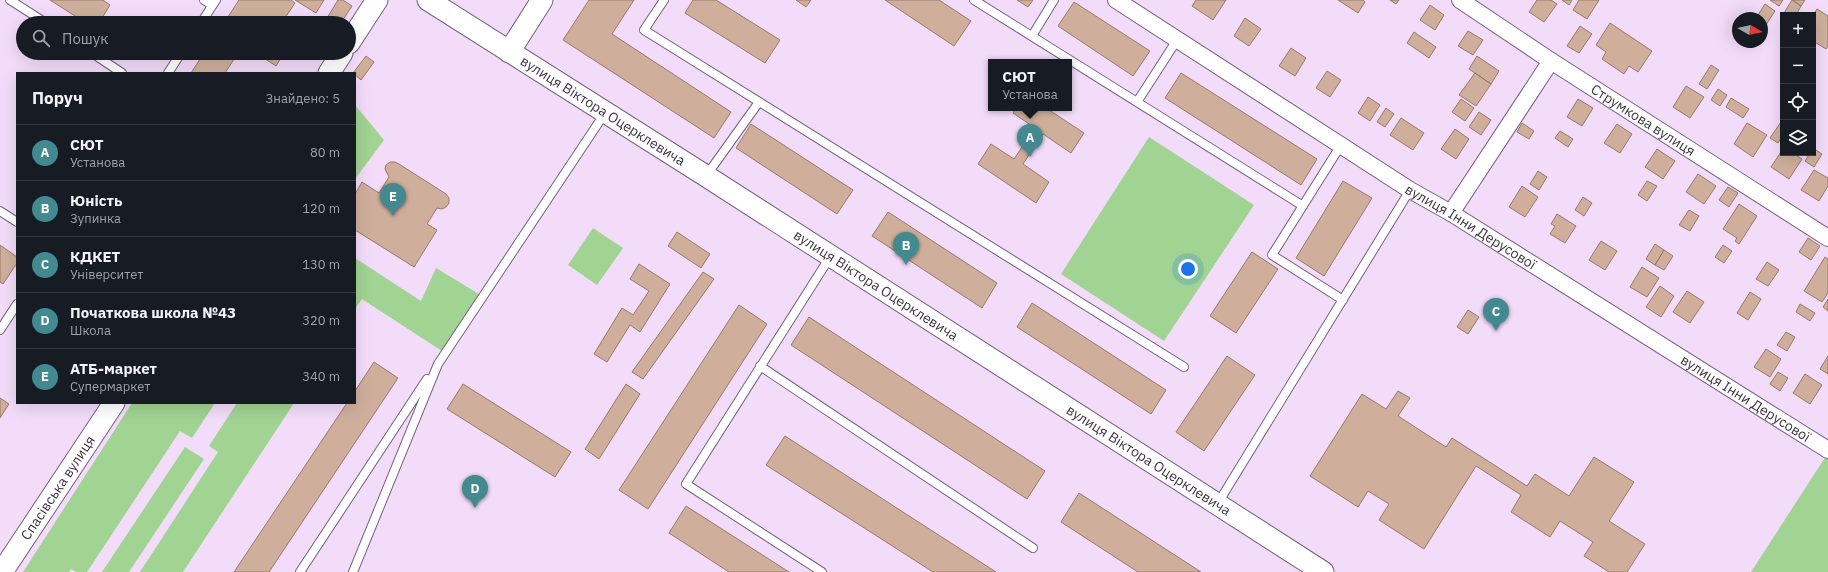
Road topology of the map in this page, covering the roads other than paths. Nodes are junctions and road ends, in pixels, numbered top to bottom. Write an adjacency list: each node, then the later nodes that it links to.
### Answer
1 (10, 0): 12 (lane)
2 (204, 0): 11 (lane)
3 (377, 0): 14 (street)
4 (428, 0): 17 (street, вулиця Віктора Оцерклевича)
5 (542, 0): 17 (street)
6 (664, 0): 27 (lane)
7 (974, 0): 15 (lane)
8 (1054, 0): 15 (lane)
9 (1116, 0): 16 (street, вулиця Інни Дерусової)
10 (1460, 0): 23 (street, Струмкова вулиця)
11 (214, 3): 13 (lane)
12 (35, 16)
13 (206, 16)
14 (356, 32)
15 (1032, 36): 18 (lane)
16 (1177, 40): 28 (lane); 30 (street, вулиця Інни Дерусової)
17 (508, 52): 29 (street, вулиця Віктора Оцерклевича)
18 (1069, 59)
19 (102, 60): 24 (lane)
20 (176, 60): 25 (lane)
21 (337, 60): 26 (street)
22 (1072, 61): 28 (lane)
23 (1551, 61): 35 (street); 37 (street, Струмкова вулиця)
24 (120, 72)
25 (169, 72)
26 (330, 72)
27 (759, 102): 31 (lane); 44 (lane)
28 (1137, 102): 33 (lane)
29 (605, 113): 31 (street, вулиця Віктора Оцерклевича); 42 (lane)
30 (1341, 145): 32 (street, вулиця Інни Дерусової); 33 (lane)
31 (706, 176): 38 (street, вулиця Віктора Оцерклевича)
32 (1410, 190): 35 (street, вулиця Інни Дерусової); 39 (lane)
33 (1303, 206): 39 (lane)
34 (0, 211): 36 (lane)
35 (1451, 213): 46 (street, вулиця Інни Дерусової)
36 (16, 221)
37 (1828, 238)
38 (830, 256): 43 (lane); 47 (street, вулиця Віктора Оцерклевича)
39 (1343, 300): 47 (lane)
40 (16, 306): 41 (lane)
41 (0, 330)
42 (438, 364): 50 (lane); 51 (lane)
43 (760, 366): 48 (lane); 52 (lane)
44 (1184, 366)
45 (113, 404): 49 (street, Спасівська вулиця)
46 (1828, 450)
47 (1217, 505): 53 (street, вулиця Віктора Оцерклевича)
48 (1033, 548)
49 (2, 572)
50 (300, 572)
51 (353, 572)
52 (822, 572)
53 (1323, 572)

